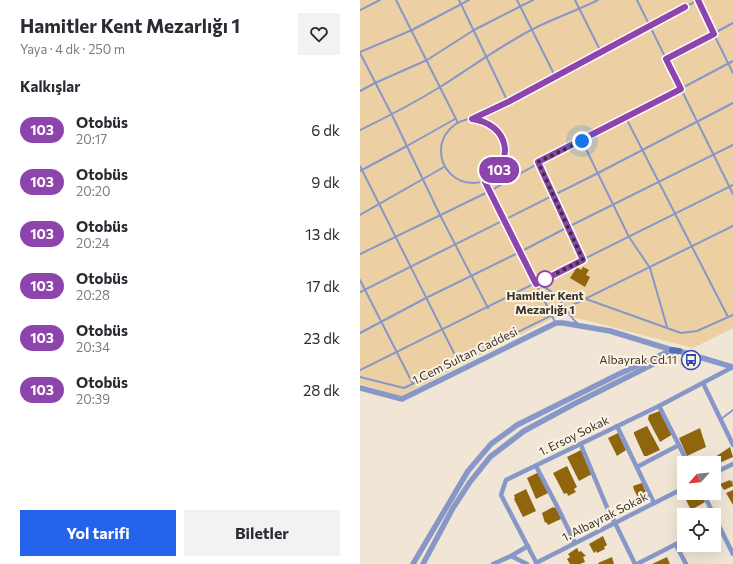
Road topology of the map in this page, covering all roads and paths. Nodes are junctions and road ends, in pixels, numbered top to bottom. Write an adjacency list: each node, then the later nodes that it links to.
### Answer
1 (380, 0): 14 (lane)
2 (396, 0): 17 (lane)
3 (459, 0): 11 (lane)
4 (469, 0): 11 (lane)
5 (517, 0): 12 (lane)
6 (533, 0): 12 (lane)
7 (575, 0): 13 (lane)
8 (598, 0): 13 (lane)
9 (637, 0): 16 (lane)
10 (697, 0): 16 (lane); 20 (lane)
11 (461, 4): 17 (lane); 18 (lane)
12 (520, 6): 18 (lane); 19 (lane)
13 (580, 9): 19 (lane); 21 (lane)
14 (360, 10)
15 (733, 23): 20 (lane)
16 (650, 25): 21 (lane); 24 (lane)
17 (412, 30): 22 (lane); 25 (lane)
18 (474, 30): 23 (lane); 25 (lane)
19 (532, 30): 23 (lane); 29 (lane)
20 (714, 34): 24 (lane); 27 (lane)
21 (601, 52): 29 (lane)
22 (360, 53): 30 (lane)
23 (486, 56): 31 (lane); 34 (lane)
24 (666, 59): 32 (lane)
25 (427, 60): 30 (lane); 31 (lane)
26 (733, 61): 27 (lane)
27 (728, 63): 28 (lane); 32 (lane)
28 (733, 73)
29 (555, 76): 34 (lane)
30 (375, 83): 33 (lane); 36 (lane)
31 (440, 87): 36 (lane); 38 (lane)
32 (681, 89): 37 (lane); 40 (lane)
33 (360, 91)
34 (508, 102): 39 (lane)
35 (733, 103): 40 (lane)
36 (392, 115): 42 (lane); 45 (lane)
37 (626, 118): 43 (lane); 46 (lane)
38 (455, 119): 41 (lane); 45 (lane)
39 (472, 119): 41 (lane); 54 (lane)
40 (697, 121): 46 (lane); 47 (lane)
41 (458, 123): 50 (lane)
42 (360, 130)
43 (582, 141): 48 (lane); 52 (lane)
44 (733, 145): 47 (lane)
45 (407, 146): 51 (lane); 53 (lane)
46 (643, 150): 52 (lane); 55 (lane)
47 (714, 155): 55 (lane); 57 (lane)
48 (538, 162): 58 (lane); 60 (lane)
49 (360, 166): 51 (lane)
50 (444, 167): 53 (lane); 54 (lane)
51 (361, 170): 62 (lane)
52 (598, 173): 60 (lane); 61 (lane)
53 (423, 179): 62 (lane); 64 (lane)
54 (485, 182): 58 (lane)
55 (659, 182): 61 (lane); 65 (lane)
56 (733, 185): 57 (lane)
57 (729, 187): 59 (lane); 65 (lane)
58 (490, 191): 64 (lane); 66 (lane)
59 (733, 194)
60 (554, 195): 66 (lane); 67 (lane)
61 (613, 204): 67 (lane); 70 (lane)
62 (380, 205): 63 (lane); 69 (lane)
63 (360, 215)
64 (440, 215): 69 (lane); 71 (lane)
65 (674, 215): 70 (lane); 72 (lane)
66 (504, 220): 71 (lane); 73 (lane)
67 (568, 226): 73 (lane); 75 (lane)
68 (733, 226): 72 (lane)
69 (395, 236): 74 (lane); 76 (lane)
70 (629, 237): 75 (lane); 77 (lane)
71 (455, 245): 76 (lane); 78 (lane)
72 (691, 247): 77 (lane); 89 (lane)
73 (520, 252): 78 (lane); 80 (lane)
74 (360, 254)
75 (583, 260): 80 (lane)
76 (411, 267): 81 (lane); 83 (lane)
77 (650, 268): 84 (lane); 93 (lane)
78 (472, 276): 83 (lane); 85 (lane)
79 (360, 280): 81 (lane)
80 (536, 284): 85 (lane); 86 (lane); 87 (lane)
81 (365, 290): 82 (lane); 90 (lane)
82 (360, 292)
83 (426, 298): 90 (lane); 94 (lane)
84 (586, 298): 86 (lane); 93 (lane)
85 (488, 308): 94 (lane)
86 (565, 308): 87 (lane); 92 (lane)
87 (552, 315): 91 (lane); 99 (lane)
88 (733, 315): 89 (lane)
89 (728, 317): 93 (lane)
90 (382, 321): 95 (lane); 98 (lane)
91 (556, 323): 92 (street); 105 (street, 1.Cem Sultan Caddesi)
92 (579, 325): 96 (street)
93 (667, 327)
94 (443, 330): 98 (lane); 99 (lane)
95 (360, 333)
96 (672, 350): 97 (main road); 128 (street)
97 (679, 351): 100 (street); 129 (street)
98 (397, 352): 101 (lane); 104 (lane)
99 (458, 361): 104 (lane)
100 (733, 367): 103 (street, 1. Ersoy Sokak)
101 (360, 370)
102 (360, 377): 104 (lane)
103 (703, 383): 106 (street, 1. Ersoy Sokak); 108 (street)
104 (413, 384)
105 (360, 388)
106 (659, 406): 109 (street, 1. Ersoy Sokak); 112 (street)
107 (733, 410): 108 (lane)
108 (721, 420): 111 (street)
109 (617, 426): 110 (street, 1. Ersoy Sokak); 116 (street)
110 (581, 445): 115 (street, 1. Ersoy Sokak); 120 (street)
111 (733, 445)
112 (679, 446): 113 (street); 116 (street)
113 (684, 456)
114 (733, 464): 117 (street)
115 (536, 466): 122 (street); 124 (street, 1. Ersoy Sokak)
116 (637, 467): 119 (street)
117 (721, 470)
118 (677, 492): 119 (street, 1. Albayrak Sokak)
119 (654, 503): 120 (street, 1. Albayrak Sokak)
120 (615, 522): 122 (street, 1. Albayrak Sokak); 132 (street)
121 (721, 533): 125 (street)
122 (575, 543): 127 (street, 1. Albayrak Sokak)
123 (676, 545): 132 (street); 133 (street)
124 (528, 546): 126 (street); 127 (street, 1. Ersoy Sokak)
125 (733, 554)
126 (511, 556): 130 (street); 131 (street)
127 (536, 563)
128 (413, 564)
129 (423, 564)
130 (493, 564)
131 (527, 564)
132 (636, 564)
133 (686, 564)

